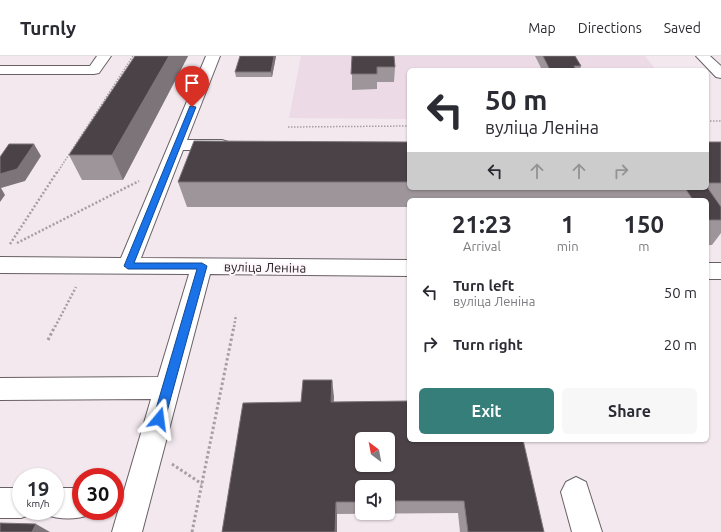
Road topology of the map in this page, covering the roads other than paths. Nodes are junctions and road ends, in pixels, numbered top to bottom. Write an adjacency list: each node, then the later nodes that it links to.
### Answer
1 (104, 56): 4 (street)
2 (213, 56): 6 (street)
3 (703, 56): 5 (street)
4 (0, 70)
5 (721, 74)
6 (177, 145): 7 (street); 9 (street)
7 (239, 145)
8 (0, 265): 9 (street, вуліца Леніна)
9 (128, 266): 10 (street, вуліца Леніна)
10 (202, 266): 11 (street, вуліца Леніна); 14 (street)
11 (407, 268)
12 (709, 271): 13 (street)
13 (721, 271)
14 (168, 388): 15 (street); 19 (street)
15 (0, 389)
16 (576, 492): 21 (street)
17 (0, 503): 18 (street)
18 (12, 503)
19 (125, 503): 20 (street)
20 (127, 532)
21 (587, 532)

